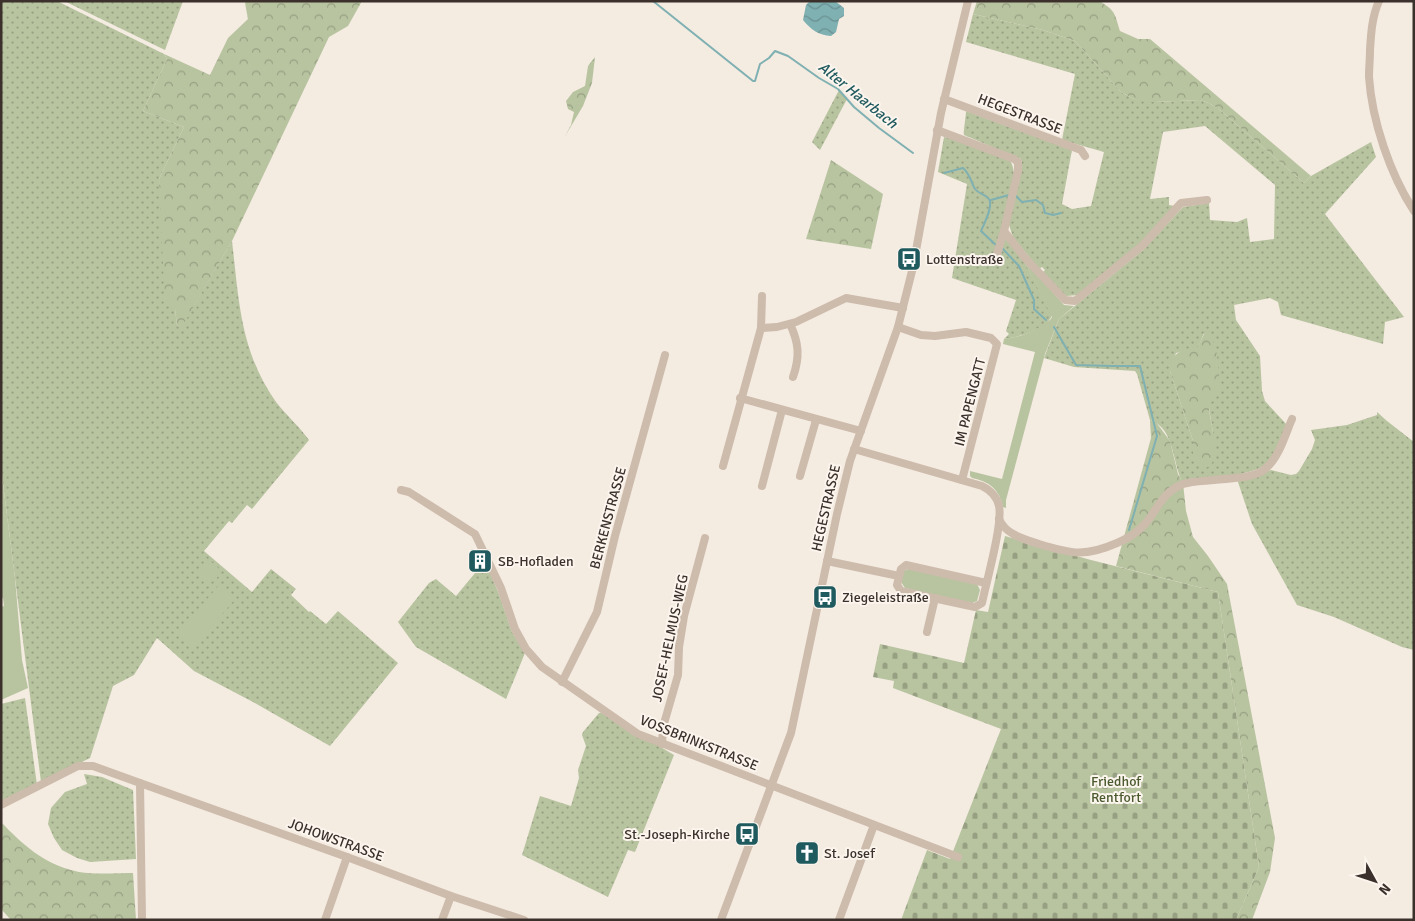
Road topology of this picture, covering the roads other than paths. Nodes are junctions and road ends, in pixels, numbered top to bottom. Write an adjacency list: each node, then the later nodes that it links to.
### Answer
1 (968, 1): 3 (street, HEGESTRASSE)
2 (1379, 1): 7 (street)
3 (944, 98): 4 (street, HEGESTRASSE); 5 (street, HEGESTRASSE)
4 (937, 130): 8 (street); 11 (street, HEGESTRASSE)
5 (1085, 156)
6 (1207, 200): 8 (street)
7 (1414, 211)
8 (1004, 231): 9 (street)
9 (997, 254)
10 (762, 296): 14 (street)
11 (903, 308): 12 (street); 13 (street, HEGESTRASSE)
12 (793, 323): 14 (street); 16 (street)
13 (898, 327): 21 (street, HEGESTRASSE); 25 (street, IM PAPENGATT)
14 (761, 328): 17 (street)
15 (665, 355): 35 (street, BERKENSTRASSE)
16 (794, 377)
17 (740, 398): 18 (street); 23 (street)
18 (782, 410): 20 (street); 26 (street)
19 (1292, 419): 28 (street)
20 (816, 420): 21 (street); 24 (street)
21 (860, 431): 22 (street, HEGESTRASSE)
22 (854, 449): 25 (street); 30 (street, HEGESTRASSE)
23 (723, 466)
24 (800, 476)
25 (962, 480): 28 (street)
26 (762, 486)
27 (401, 490): 35 (street, VOSSBRINKSTRASSE)
28 (1000, 519): 32 (street)
29 (705, 538): 36 (street, JOSEF-HELMUS-WEG)
30 (827, 561): 31 (street); 38 (street, HEGESTRASSE)
31 (899, 576): 32 (street); 33 (street)
32 (986, 583): 33 (street)
33 (934, 598): 34 (street)
34 (926, 632)
35 (562, 682): 36 (street, VOSSBRINKSTRASSE)
36 (662, 744): 38 (street, VOSSBRINKSTRASSE)
37 (140, 783): 39 (street, JOHOWSTRASSE); 41 (street, JOHOWSTRASSE); 44 (street)
38 (771, 785): 40 (street); 48 (street, HEGESTRASSE)
39 (1, 805)
40 (874, 825): 42 (street); 49 (street)
41 (347, 857): 43 (street, JOHOWSTRASSE); 45 (street)
42 (958, 857)
43 (451, 896): 46 (street); 47 (street, JOHOWSTRASSE)
44 (142, 920)
45 (325, 920)
46 (442, 920)
47 (524, 920)
48 (722, 920)
49 (839, 920)

